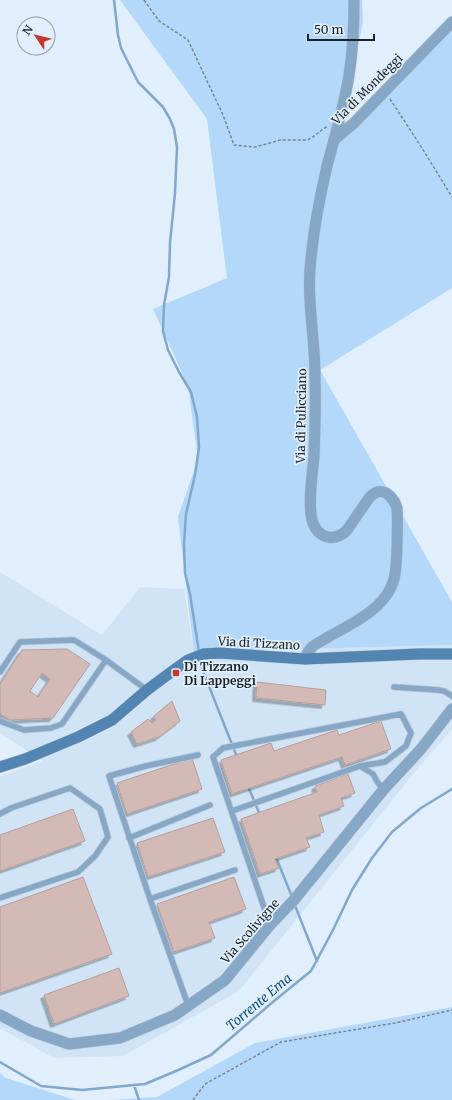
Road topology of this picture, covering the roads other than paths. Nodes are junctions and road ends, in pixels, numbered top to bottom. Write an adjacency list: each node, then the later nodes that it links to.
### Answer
1 (354, 0): 3 (street, Via di Pulicciano)
2 (452, 22): 3 (street, Via di Mondeggi)
3 (334, 140): 5 (street, Via di Pulicciano)
4 (452, 654): 5 (main road, Via di Tizzano)
5 (305, 659): 9 (main road, Via di Tizzano)
6 (106, 660): 7 (lane); 9 (lane); 12 (lane)
7 (0, 672)
8 (394, 688): 10 (lane)
9 (147, 690): 15 (main road, Via di Tizzano)
10 (452, 696)
11 (452, 709): 16 (street, Via Scolivigne)
12 (0, 721)
13 (198, 755): 20 (lane)
14 (360, 766): 16 (lane); 18 (lane); 18 (lane)
15 (0, 767)
16 (384, 790): 24 (street, Via Scolivigne)
17 (210, 805): 20 (lane)
18 (232, 811): 24 (lane)
19 (0, 814): 22 (lane)
20 (130, 838): 23 (lane)
21 (235, 870): 23 (lane)
22 (0, 898)
23 (150, 898): 25 (lane)
24 (270, 926): 25 (street, Via Scolivigne)
25 (188, 1006): 26 (street, Via Scolivigne)
26 (0, 1015)

